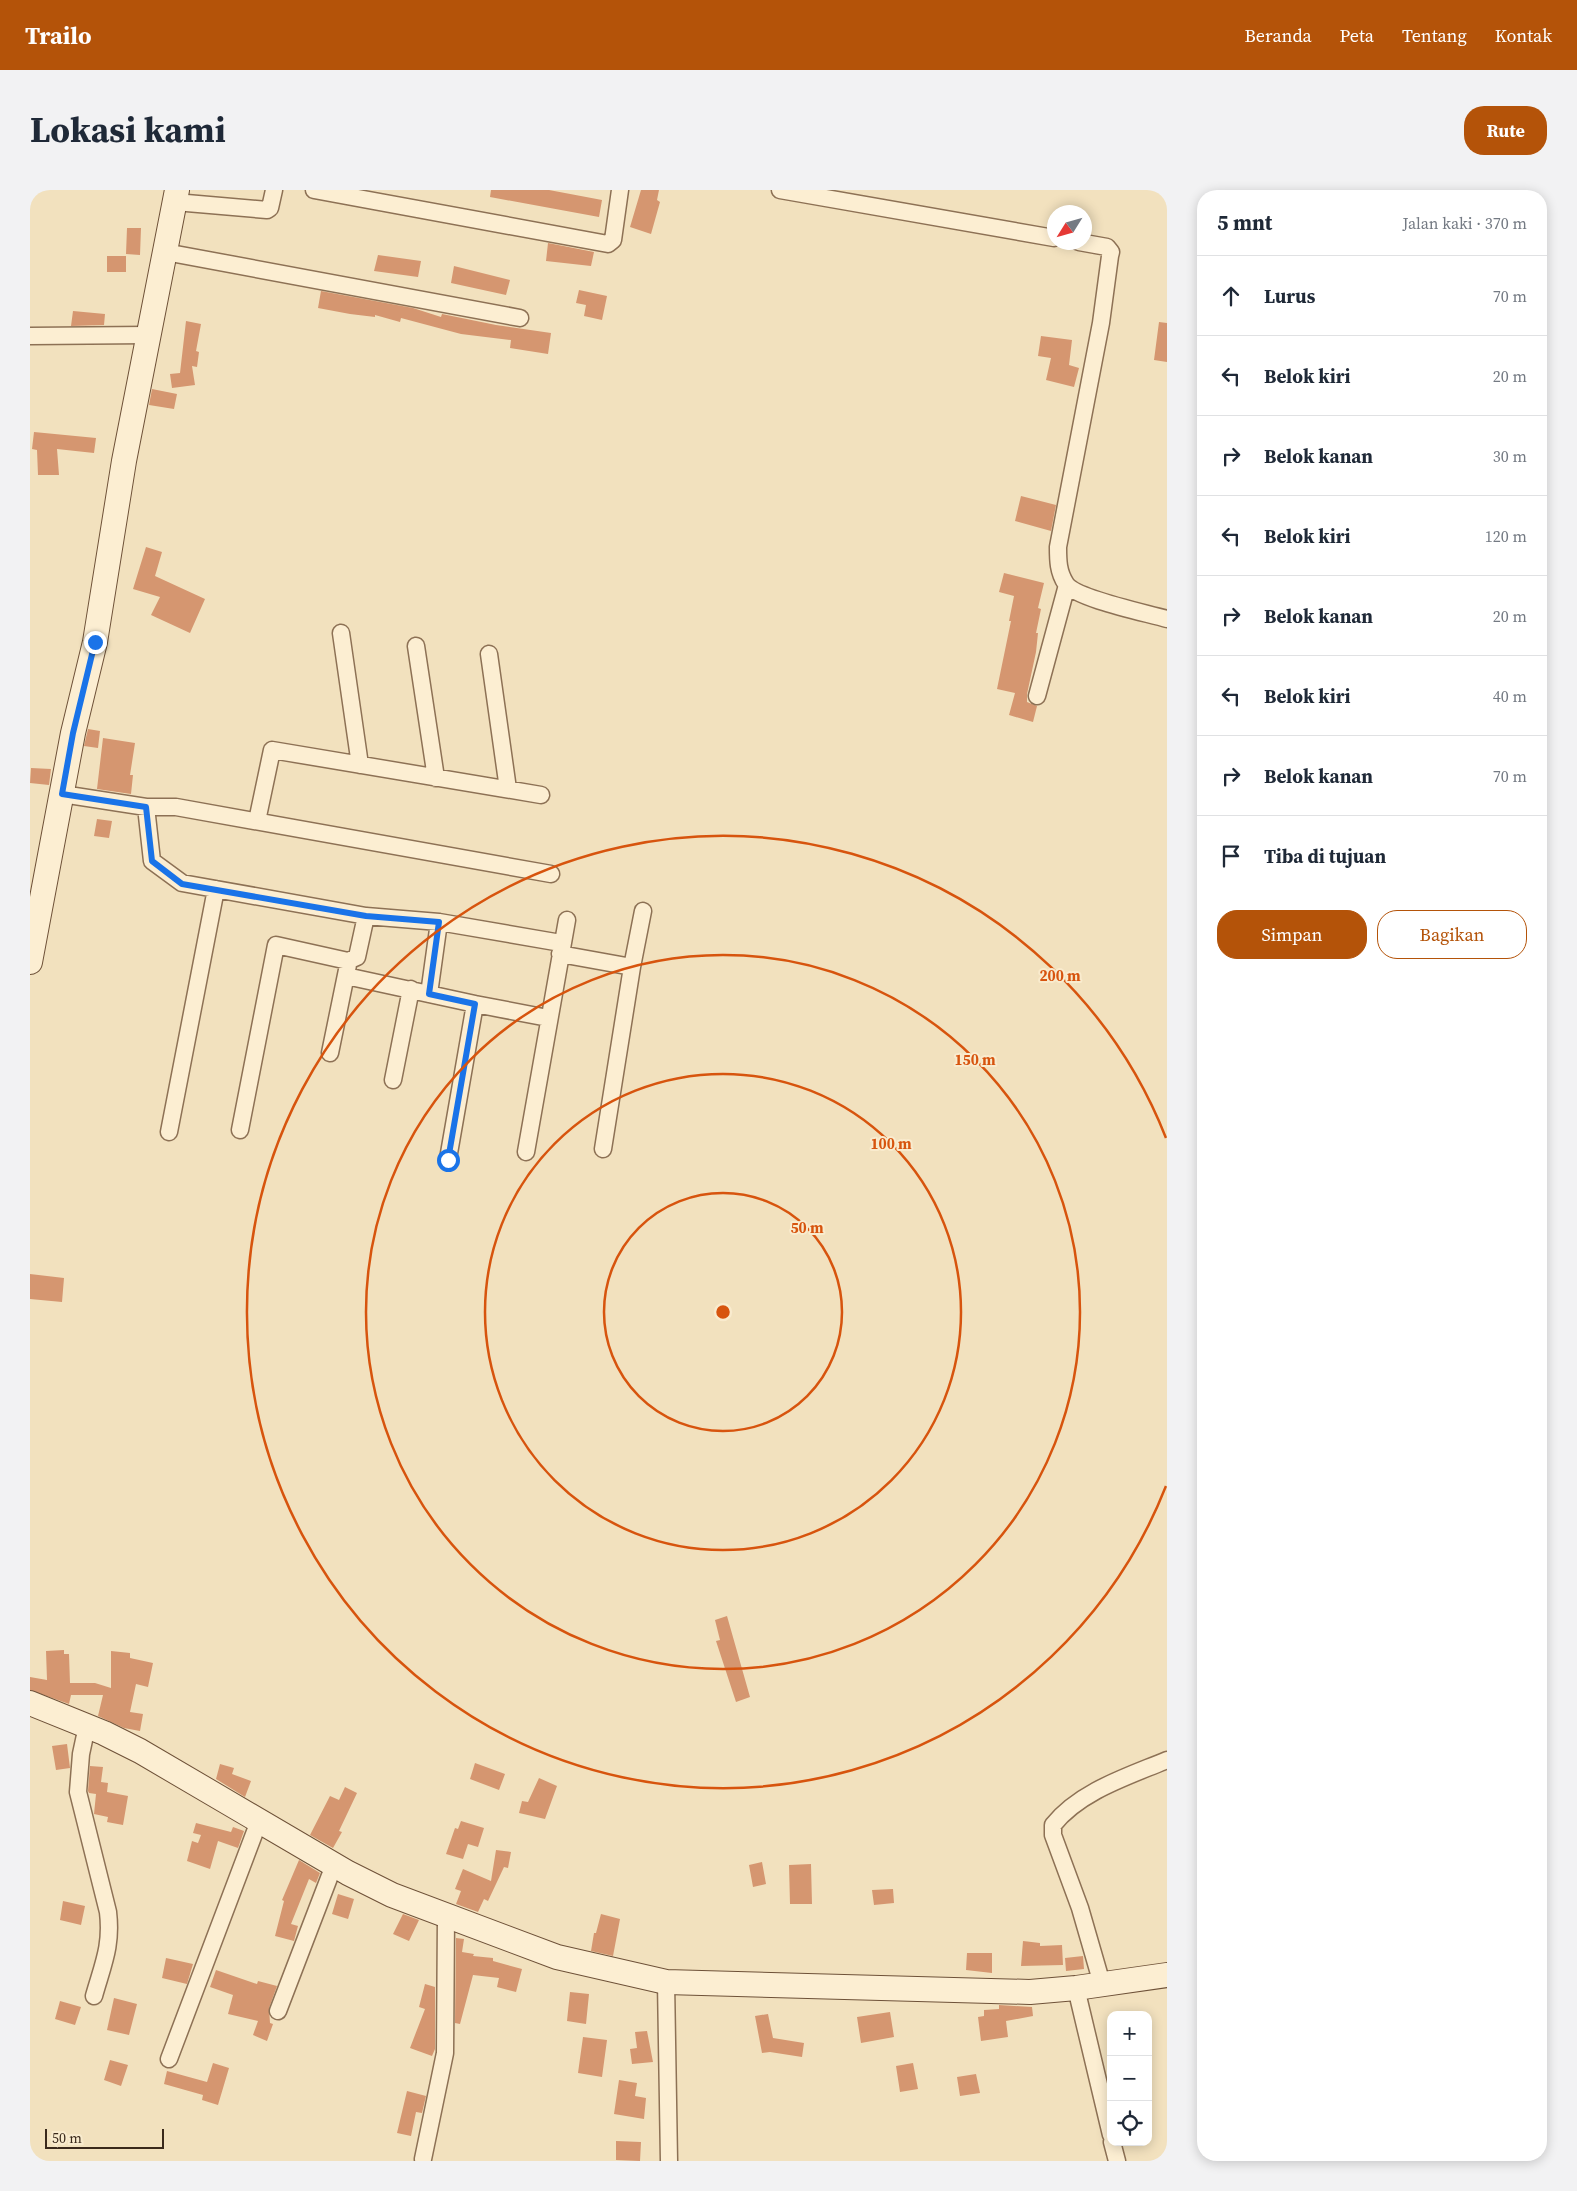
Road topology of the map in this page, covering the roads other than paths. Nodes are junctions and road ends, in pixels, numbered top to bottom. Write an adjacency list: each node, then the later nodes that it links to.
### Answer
1 (274, 190): 5 (street)
2 (314, 190): 3 (street)
3 (620, 190)
4 (780, 190): 6 (street)
5 (176, 196): 8 (street)
6 (1047, 237)
7 (1092, 244): 12 (street)
8 (165, 252): 9 (street); 10 (street)
9 (520, 318)
10 (149, 335): 11 (street); 21 (street)
11 (30, 336)
12 (1067, 585): 13 (street); 17 (street)
13 (1167, 619)
14 (341, 633): 18 (street)
15 (416, 646): 19 (street)
16 (489, 654): 20 (street)
17 (1037, 696)
18 (360, 765): 19 (street); 24 (street)
19 (436, 778): 20 (street)
20 (508, 789): 22 (street)
21 (62, 794): 23 (street); 32 (street)
22 (541, 795)
23 (146, 807): 24 (street); 26 (street)
24 (257, 821): 25 (street)
25 (551, 874)
26 (216, 890): 28 (street); 42 (street)
27 (643, 911): 33 (street)
28 (366, 916): 30 (street); 34 (street)
29 (567, 920): 31 (street)
30 (439, 922): 31 (street); 36 (street)
31 (561, 949): 33 (street); 38 (street)
32 (30, 958)
33 (632, 967): 43 (street)
34 (347, 968): 35 (street); 39 (street); 41 (street)
35 (411, 989): 36 (street); 40 (street)
36 (429, 994): 37 (street)
37 (475, 1004): 38 (street); 45 (street)
38 (548, 1018): 44 (street)
39 (330, 1053)
40 (394, 1080)
41 (240, 1130)
42 (170, 1132)
43 (603, 1149)
44 (526, 1152)
45 (448, 1160)
46 (30, 1703): 47 (street)
47 (87, 1726): 49 (street); 56 (street)
48 (1167, 1760): 54 (street)
49 (259, 1821): 50 (street); 58 (street)
50 (334, 1865): 51 (street); 57 (street)
51 (446, 1916): 53 (street); 61 (street)
52 (1167, 1975): 54 (street)
53 (666, 1982): 55 (street); 62 (street)
54 (1102, 1984): 55 (street)
55 (1076, 1988): 59 (street)
56 (94, 1996)
57 (278, 2011)
58 (169, 2059)
59 (1107, 2118)
60 (1113, 2146): 63 (street)
61 (423, 2159)
62 (669, 2161)
63 (1117, 2161)

